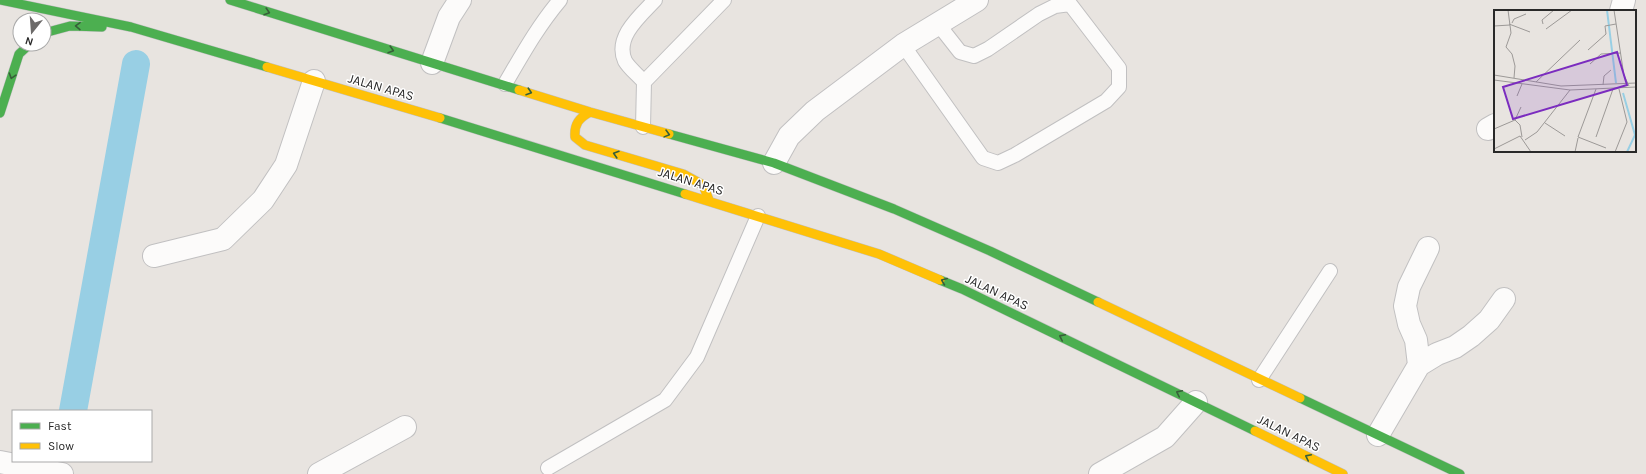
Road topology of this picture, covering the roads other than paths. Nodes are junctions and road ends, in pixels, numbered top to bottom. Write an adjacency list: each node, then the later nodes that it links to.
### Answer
1 (0, 0): 11 (main road, JALAN APAS)
2 (230, 0): 15 (main road, one-way to 15)
3 (560, 0): 18 (lane)
4 (655, 0): 17 (lane)
5 (724, 0): 17 (lane)
6 (977, 0): 10 (street)
7 (1624, 0): 9 (street)
8 (456, 1): 15 (street)
9 (1621, 10)
10 (938, 24): 13 (street); 13 (lane)
11 (131, 27): 12 (main road, one-way to 12); 16 (main road, JALAN APAS)
12 (52, 31)
13 (903, 45): 22 (street)
14 (21, 52): 20 (main road, one-way to 20)
15 (432, 63): 18 (main road)
16 (314, 81): 23 (main road, JALAN APAS); 26 (street)
17 (644, 82): 21 (lane)
18 (505, 84): 19 (main road, one-way to 19)
19 (590, 112): 21 (main road); 23 (main road, one-way to 19)
20 (0, 113)
21 (643, 127): 22 (main road, one-way to 22)
22 (774, 164): 30 (main road)
23 (709, 200): 24 (main road, JALAN APAS)
24 (758, 216): 31 (main road, JALAN APAS, one-way to 24); 35 (lane)
25 (1428, 248): 29 (street)
26 (154, 256)
27 (1330, 271): 30 (lane)
28 (1504, 299): 29 (street)
29 (1420, 365): 33 (street)
30 (1259, 380): 33 (main road)
31 (1196, 402): 38 (street); 39 (main road, JALAN APAS, one-way to 31)
32 (405, 427): 37 (street)
33 (1378, 435): 40 (main road)
34 (0, 462): 36 (street)
35 (548, 468)
36 (62, 474)
37 (319, 474)
38 (1100, 474)
39 (1343, 474)
40 (1460, 474)

